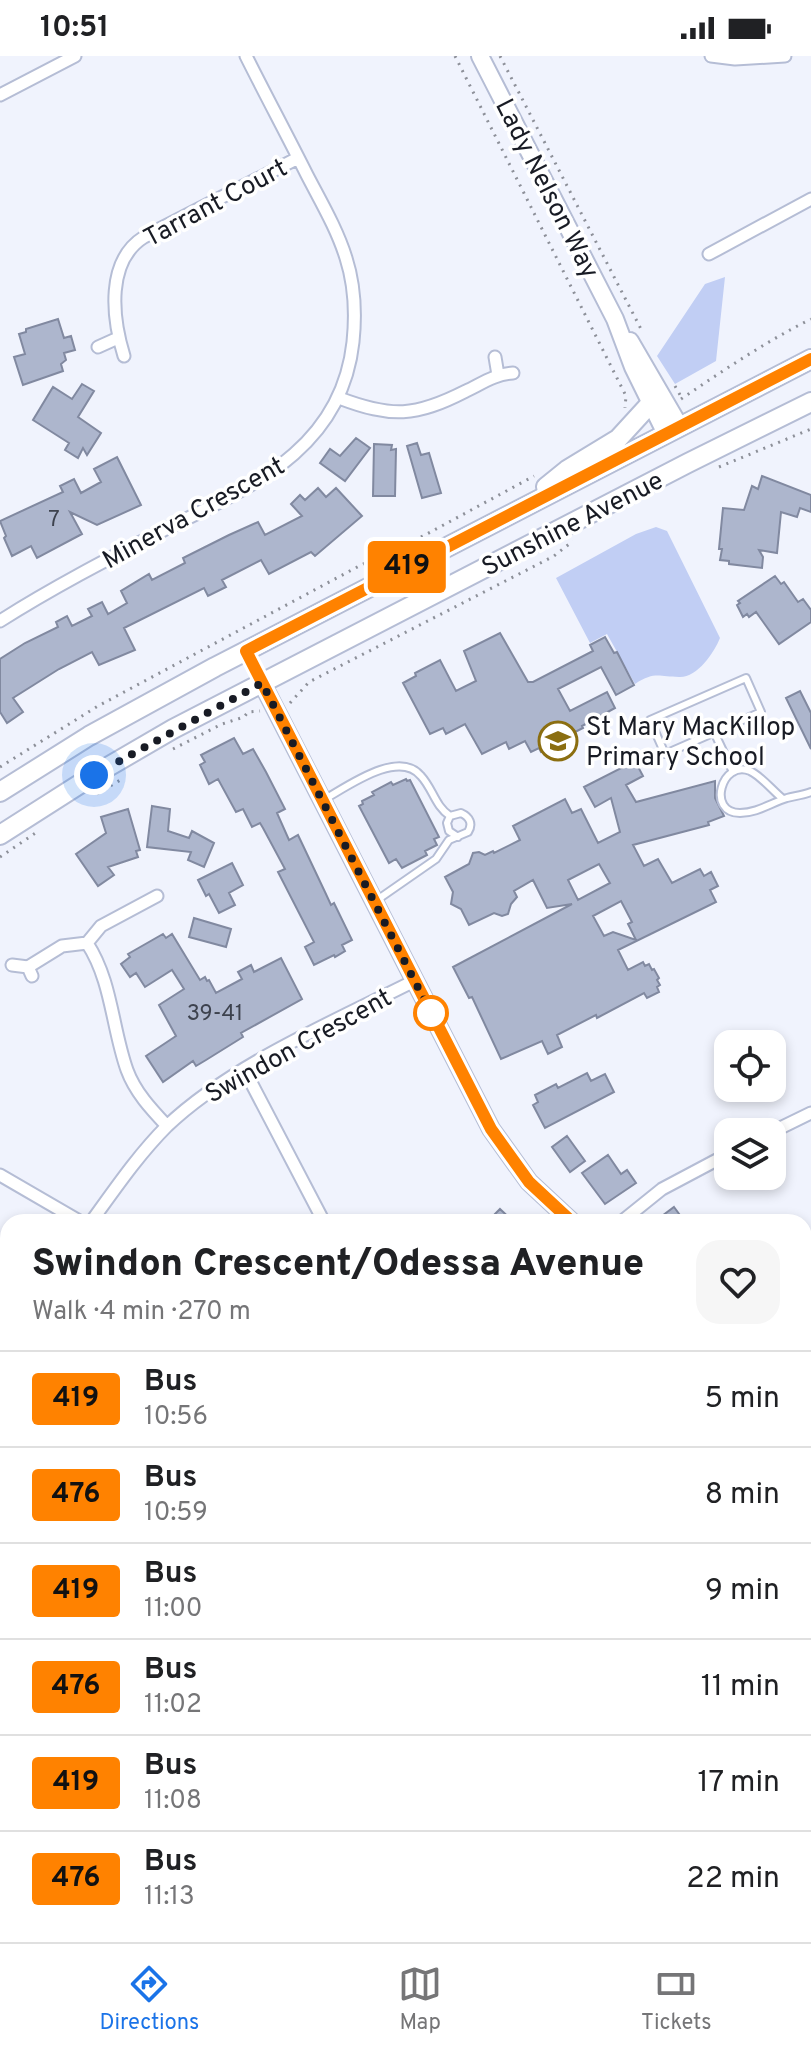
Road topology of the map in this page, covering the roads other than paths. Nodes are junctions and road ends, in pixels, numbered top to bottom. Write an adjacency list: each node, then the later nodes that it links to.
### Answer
1 (75, 56): 6 (street)
2 (246, 56): 7 (street, Minerva Crescent)
3 (480, 56): 10 (street, Lady Nelson Way)
4 (711, 56): 5 (street)
5 (785, 56)
6 (0, 95)
7 (298, 158): 11 (street, Tarrant Court); 18 (street, Minerva Crescent)
8 (811, 199): 9 (street)
9 (709, 254)
10 (615, 319): 20 (street, Lady Nelson Way); 21 (street, Lady Nelson Way)
11 (118, 338): 12 (street); 13 (street, Tarrant Court)
12 (98, 347)
13 (124, 356)
14 (495, 357): 17 (street)
15 (811, 359): 21 (main road, Sunshine Avenue)
16 (513, 373): 17 (street)
17 (498, 375): 18 (street)
18 (339, 398): 24 (street, Minerva Crescent)
19 (811, 402): 22 (main road, Sunshine Avenue)
20 (650, 404): 21 (street, Lady Nelson Way); 23 (main road)
21 (673, 431): 22 (main road); 23 (main road, Sunshine Avenue)
22 (690, 462): 26 (main road, Sunshine Avenue)
23 (513, 513): 25 (main road, Sunshine Avenue)
24 (0, 621)
25 (246, 651): 26 (main road); 30 (main road, Sunshine Avenue)
26 (262, 683): 29 (main road, Sunshine Avenue); 33 (street)
27 (714, 732): 27 (lane); 28 (lane)
28 (733, 772): 32 (lane); 32 (lane)
29 (95, 784): 35 (main road); 36 (main road, Sunshine Avenue)
30 (0, 792)
31 (811, 792): 32 (lane)
32 (783, 799)
33 (322, 800): 34 (lane); 39 (street)
34 (450, 816): 37 (lane); 37 (lane)
35 (0, 823)
36 (0, 835)
37 (458, 837): 39 (lane)
38 (157, 896): 40 (street)
39 (373, 902): 42 (street)
40 (87, 943): 41 (street); 46 (street)
41 (12, 965)
42 (414, 981): 43 (street, Swindon Crescent); 52 (street)
43 (244, 1069): 46 (street, Swindon Crescent); 51 (street)
44 (811, 1113): 45 (street)
45 (786, 1125)
46 (167, 1126): 50 (street, Swindon Crescent)
47 (714, 1161): 53 (street)
48 (0, 1175): 49 (street)
49 (67, 1214)
50 (97, 1214)
51 (320, 1214)
52 (563, 1214)
53 (631, 1214)

